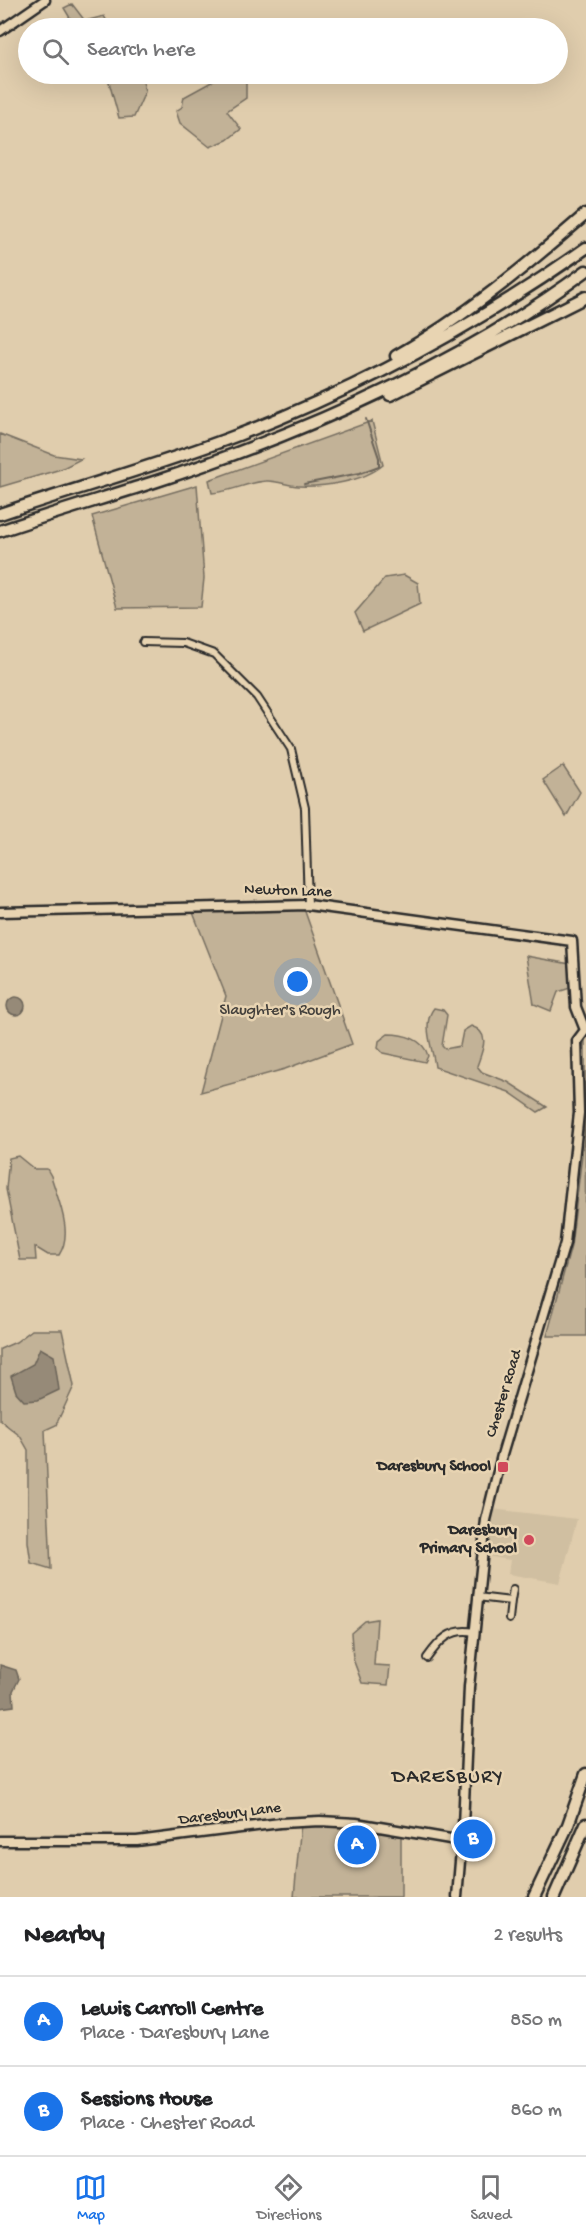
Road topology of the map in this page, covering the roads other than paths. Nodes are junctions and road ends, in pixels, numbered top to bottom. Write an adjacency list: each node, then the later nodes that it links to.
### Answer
1 (45, 0): 2 (street)
2 (19, 18)
3 (18, 19): 4 (street)
4 (0, 31)
5 (586, 214): 9 (highway)
6 (586, 248): 9 (highway)
7 (586, 271): 10 (highway)
8 (586, 297): 10 (highway)
9 (337, 392): 11 (highway)
10 (343, 410): 12 (highway)
11 (0, 514)
12 (0, 531)
13 (143, 642): 14 (street)
14 (308, 904): 15 (street, Newton Lane); 16 (street, Newton Lane)
15 (0, 912)
16 (572, 942): 17 (street, Chester Road)
17 (585, 1029): 19 (street, Chester Road)
18 (513, 1589): 20 (street)
19 (477, 1597): 20 (street); 22 (street, Chester Road)
20 (511, 1601): 21 (street)
21 (509, 1619)
22 (474, 1632): 23 (street); 27 (street, Chester Road)
23 (427, 1658)
24 (586, 1774): 29 (highway)
25 (586, 1824): 30 (highway)
26 (0, 1841): 27 (street, Daresbury Lane)
27 (462, 1841): 28 (street, Chester Road)
28 (457, 1897)
29 (534, 1897)
30 (554, 1897)

